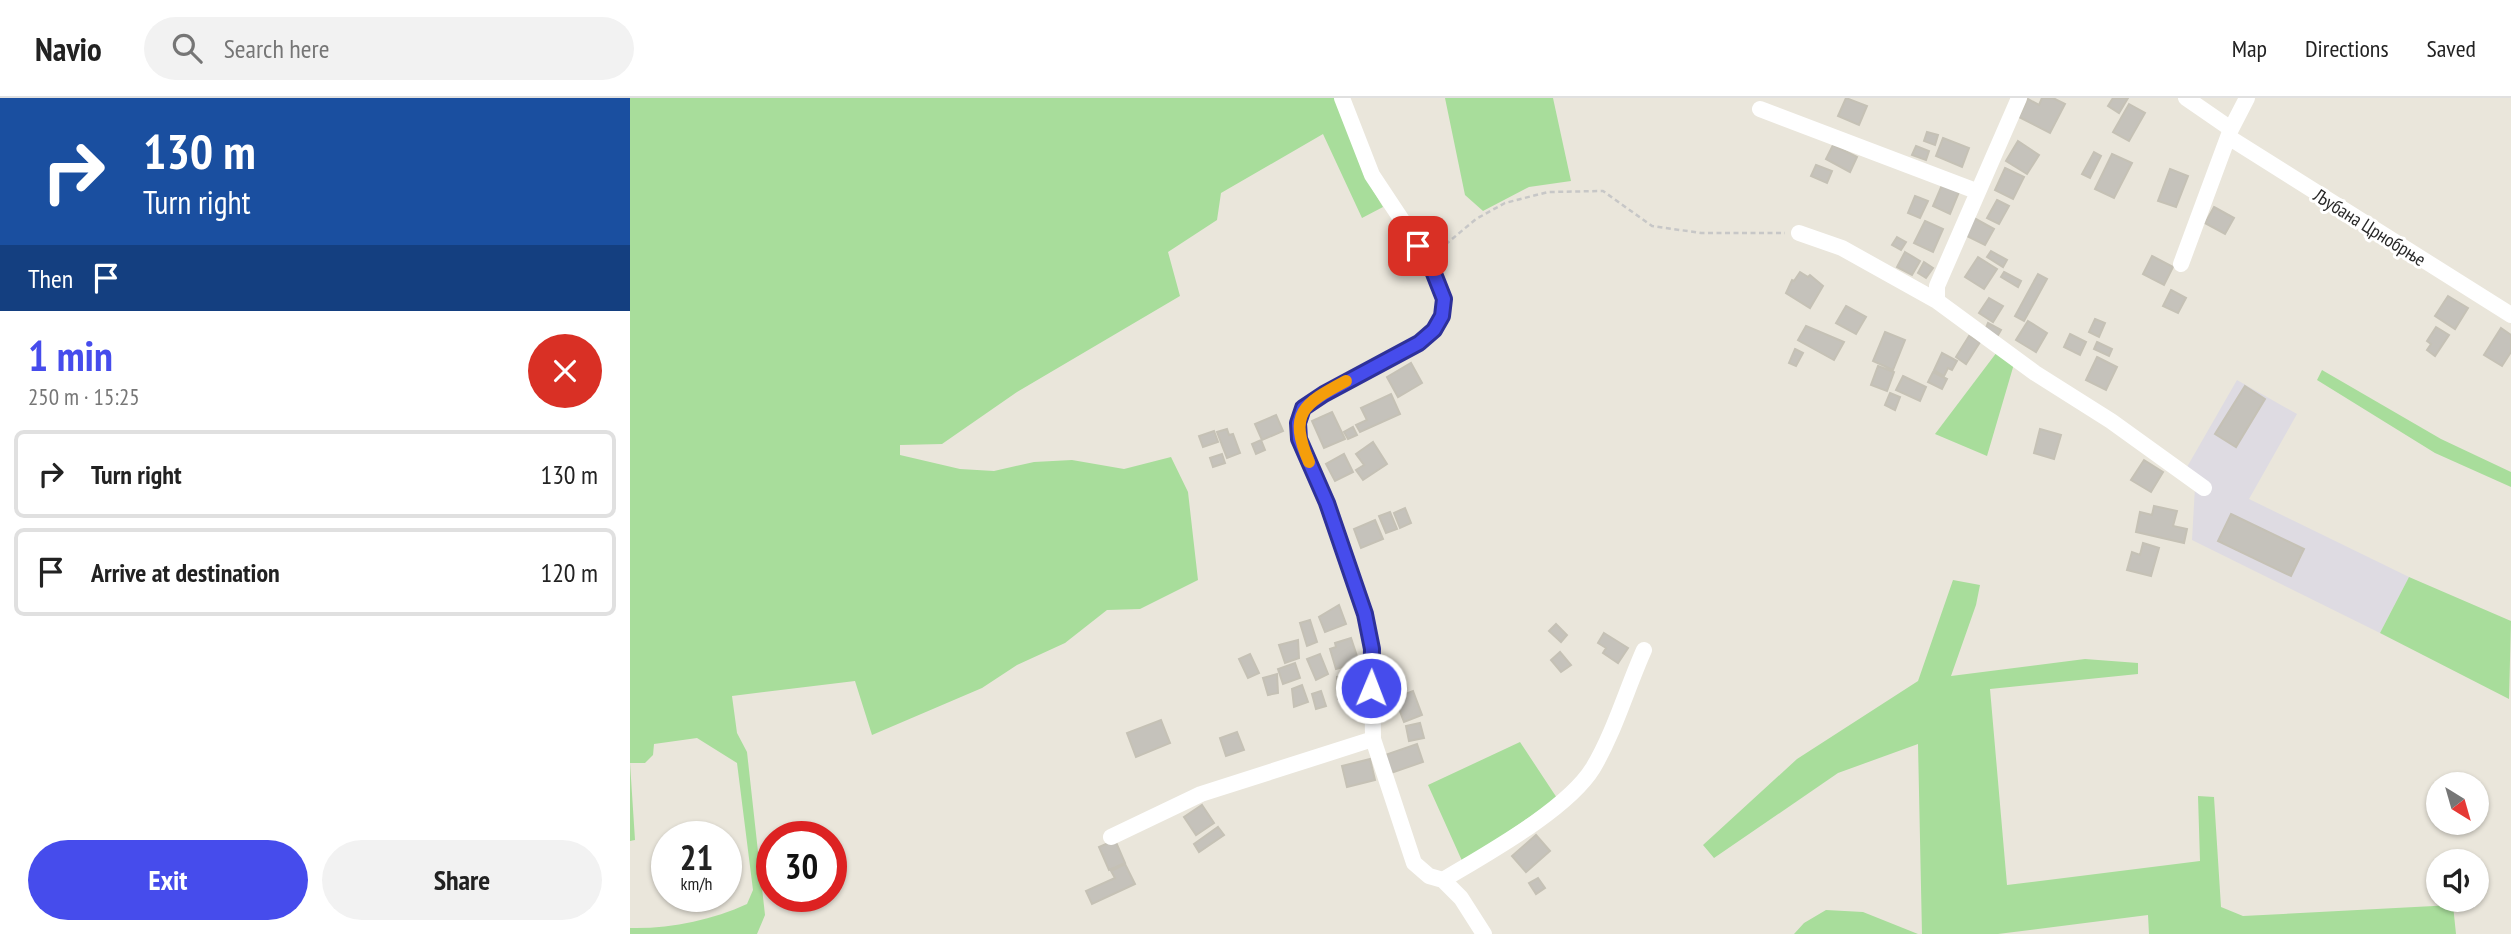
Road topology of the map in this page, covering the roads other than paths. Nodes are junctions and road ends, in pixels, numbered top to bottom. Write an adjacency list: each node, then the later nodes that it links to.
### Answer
1 (1342, 98): 14 (street)
2 (2020, 98): 7 (street)
3 (2186, 98): 6 (street, Љубана Црнобрње)
4 (2247, 98): 6 (street)
5 (1760, 109): 7 (street)
6 (2230, 134): 9 (street); 11 (street, Љубана Црнобрње)
7 (1976, 191): 10 (street)
8 (1799, 233): 10 (street)
9 (2180, 264)
10 (1937, 301): 12 (street)
11 (2511, 315)
12 (2204, 488)
13 (1644, 650): 16 (street)
14 (1373, 739): 15 (street); 16 (street)
15 (1111, 837)
16 (1443, 880): 17 (street)
17 (1484, 934)

